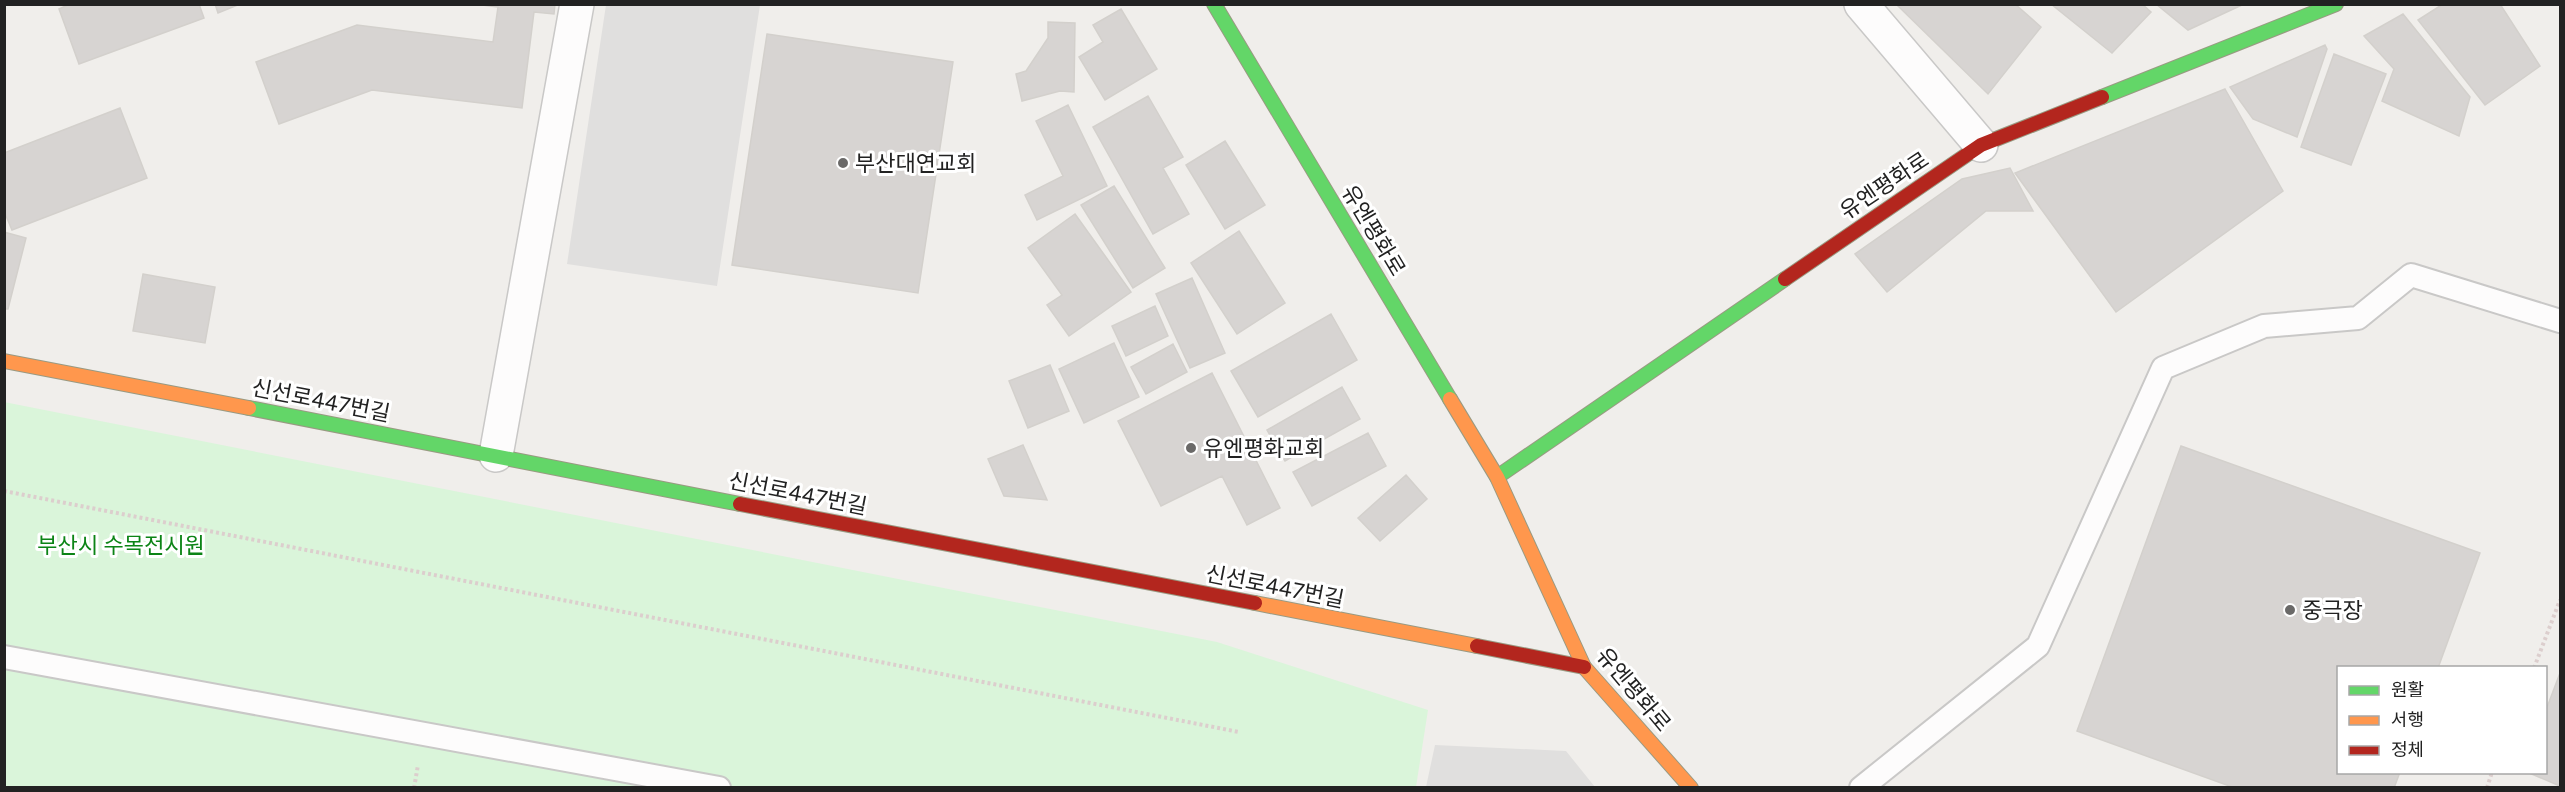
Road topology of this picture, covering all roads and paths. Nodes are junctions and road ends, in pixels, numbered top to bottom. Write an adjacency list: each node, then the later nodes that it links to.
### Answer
1 (577, 4): 8 (street)
2 (1214, 4): 9 (street, 유엔평화로)
3 (1861, 4): 5 (street)
4 (2336, 4): 5 (street, 유엔평화로)
5 (1981, 145): 9 (street, 유엔평화로)
6 (2560, 321): 18 (lane)
7 (4, 361): 8 (street, 신선로447번길)
8 (496, 456): 14 (street, 신선로447번길)
9 (1497, 477): 14 (street, 유엔평화로)
10 (4, 491): 15 (path)
11 (2560, 600): 13 (path)
12 (4, 657): 16 (lane)
13 (2535, 666)
14 (1584, 667): 17 (street, 유엔평화로)
15 (1239, 732)
16 (719, 788)
17 (1691, 788)
18 (1861, 788)

